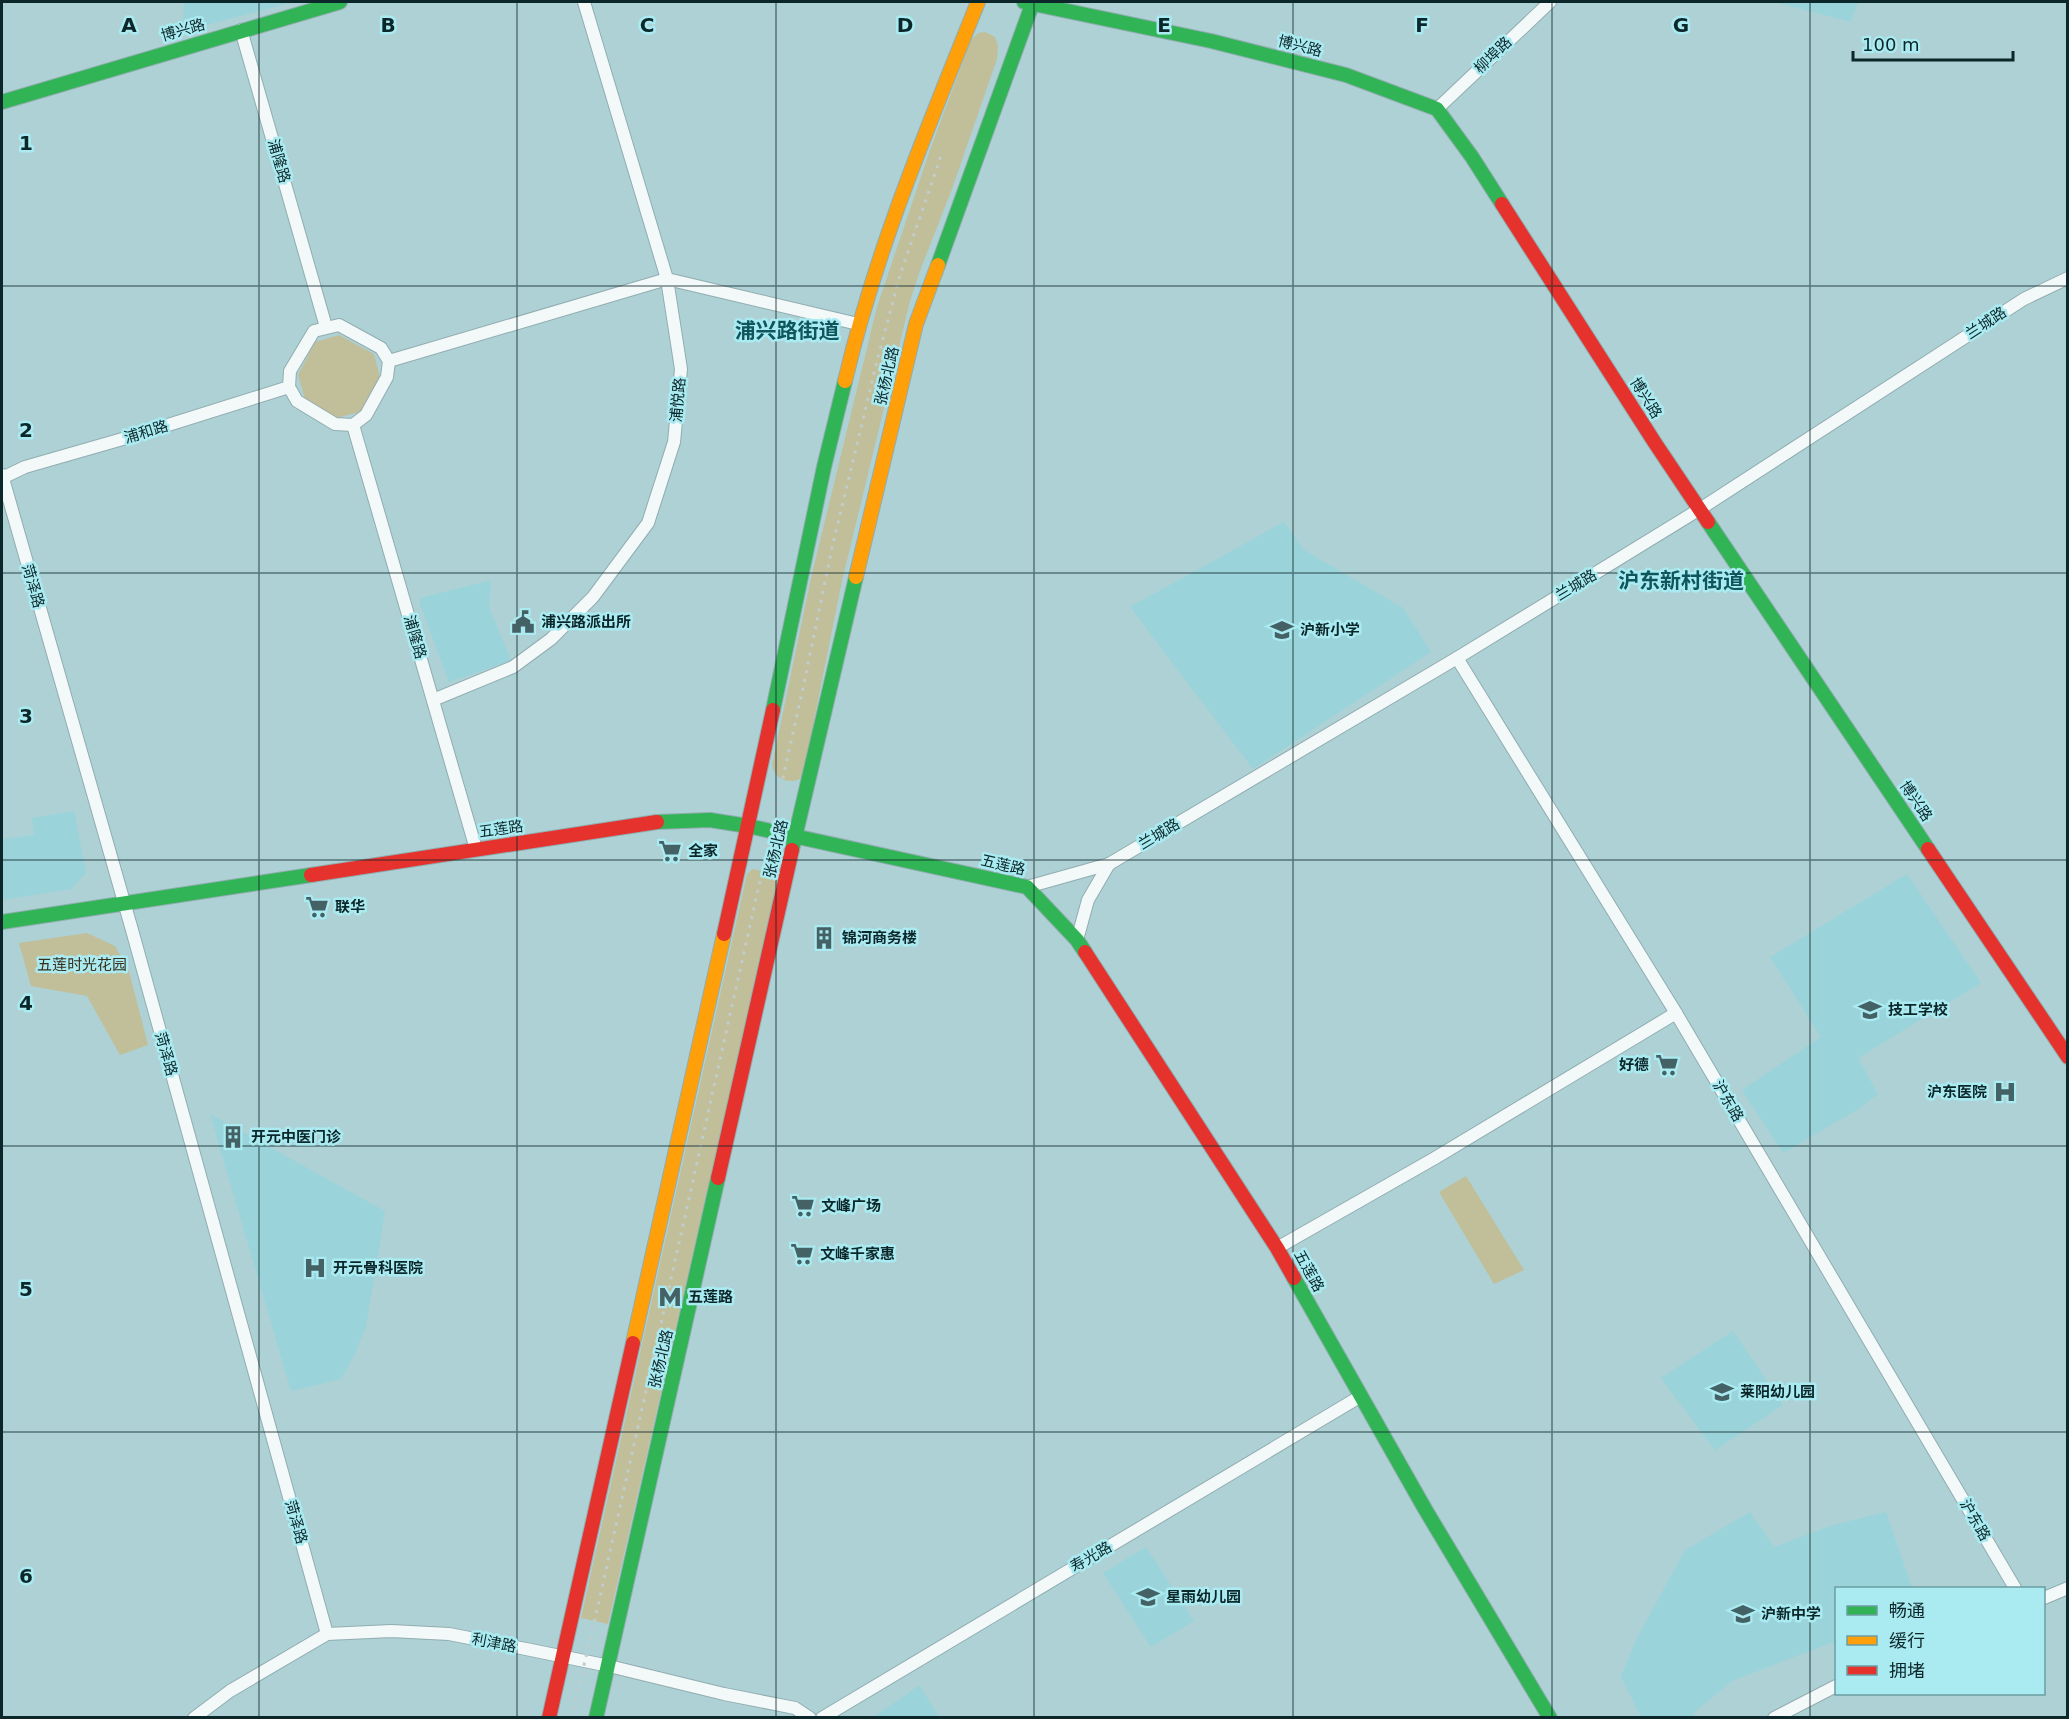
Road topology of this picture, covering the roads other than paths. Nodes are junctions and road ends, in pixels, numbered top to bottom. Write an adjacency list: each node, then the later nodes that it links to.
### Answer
1 (340, 2): 6 (street, 博兴路)
2 (584, 2): 10 (street, 浦悦路)
3 (978, 2): 11 (street)
4 (1030, 2): 8 (street, 博兴路); 21 (street, 张杨北路)
5 (1550, 2): 8 (street, 柳埠路)
6 (241, 30): 7 (street, 博兴路); 12 (street, 浦隆路)
7 (2, 102)
8 (1437, 109): 17 (street, 博兴路)
9 (2067, 278): 17 (street, 兰城路)
10 (667, 279): 11 (street); 13 (street); 19 (street, 浦悦路)
11 (858, 324): 20 (street)
12 (326, 327): 13 (street); 14 (street)
13 (388, 361): 15 (street)
14 (289, 387): 15 (street); 16 (street, 浦和路)
15 (352, 425): 19 (street, 浦隆路)
16 (2, 476): 25 (street, 菏泽路)
17 (1700, 509): 18 (street, 兰城路); 29 (street, 博兴路)
18 (1457, 658): 23 (street, 兰城路); 28 (street, 沪东路)
19 (433, 700): 22 (street, 浦隆路)
20 (748, 826): 21 (street, 五莲路); 22 (street, 五莲路); 36 (street)
21 (796, 836): 24 (street, 五莲路); 37 (street, 张杨北路)
22 (476, 849): 25 (street, 五莲路)
23 (1109, 864): 24 (street, 兰城路); 27 (street, 兰城路)
24 (1027, 887): 27 (street, 五莲路)
25 (124, 902): 26 (street, 五莲路); 35 (street, 菏泽路)
26 (2, 922)
27 (1077, 940): 30 (street, 五莲路)
28 (1676, 1012): 30 (street); 32 (street, 沪东路)
29 (2067, 1057)
30 (1277, 1248): 31 (street, 五莲路)
31 (1361, 1396): 43 (street, 寿光路); 44 (street, 五莲路)
32 (2014, 1587)
33 (2067, 1588): 34 (street)
34 (2045, 1597)
35 (327, 1634): 36 (street, 利津路); 39 (street, 利津路)
36 (562, 1656): 37 (street, 利津路); 40 (street)
37 (609, 1665): 41 (street, 张杨北路); 42 (street, 利津路)
38 (1835, 1687): 45 (street)
39 (194, 1718)
40 (549, 1718)
41 (596, 1718)
42 (810, 1718)
43 (822, 1718)
44 (1550, 1718)
45 (1774, 1718)

